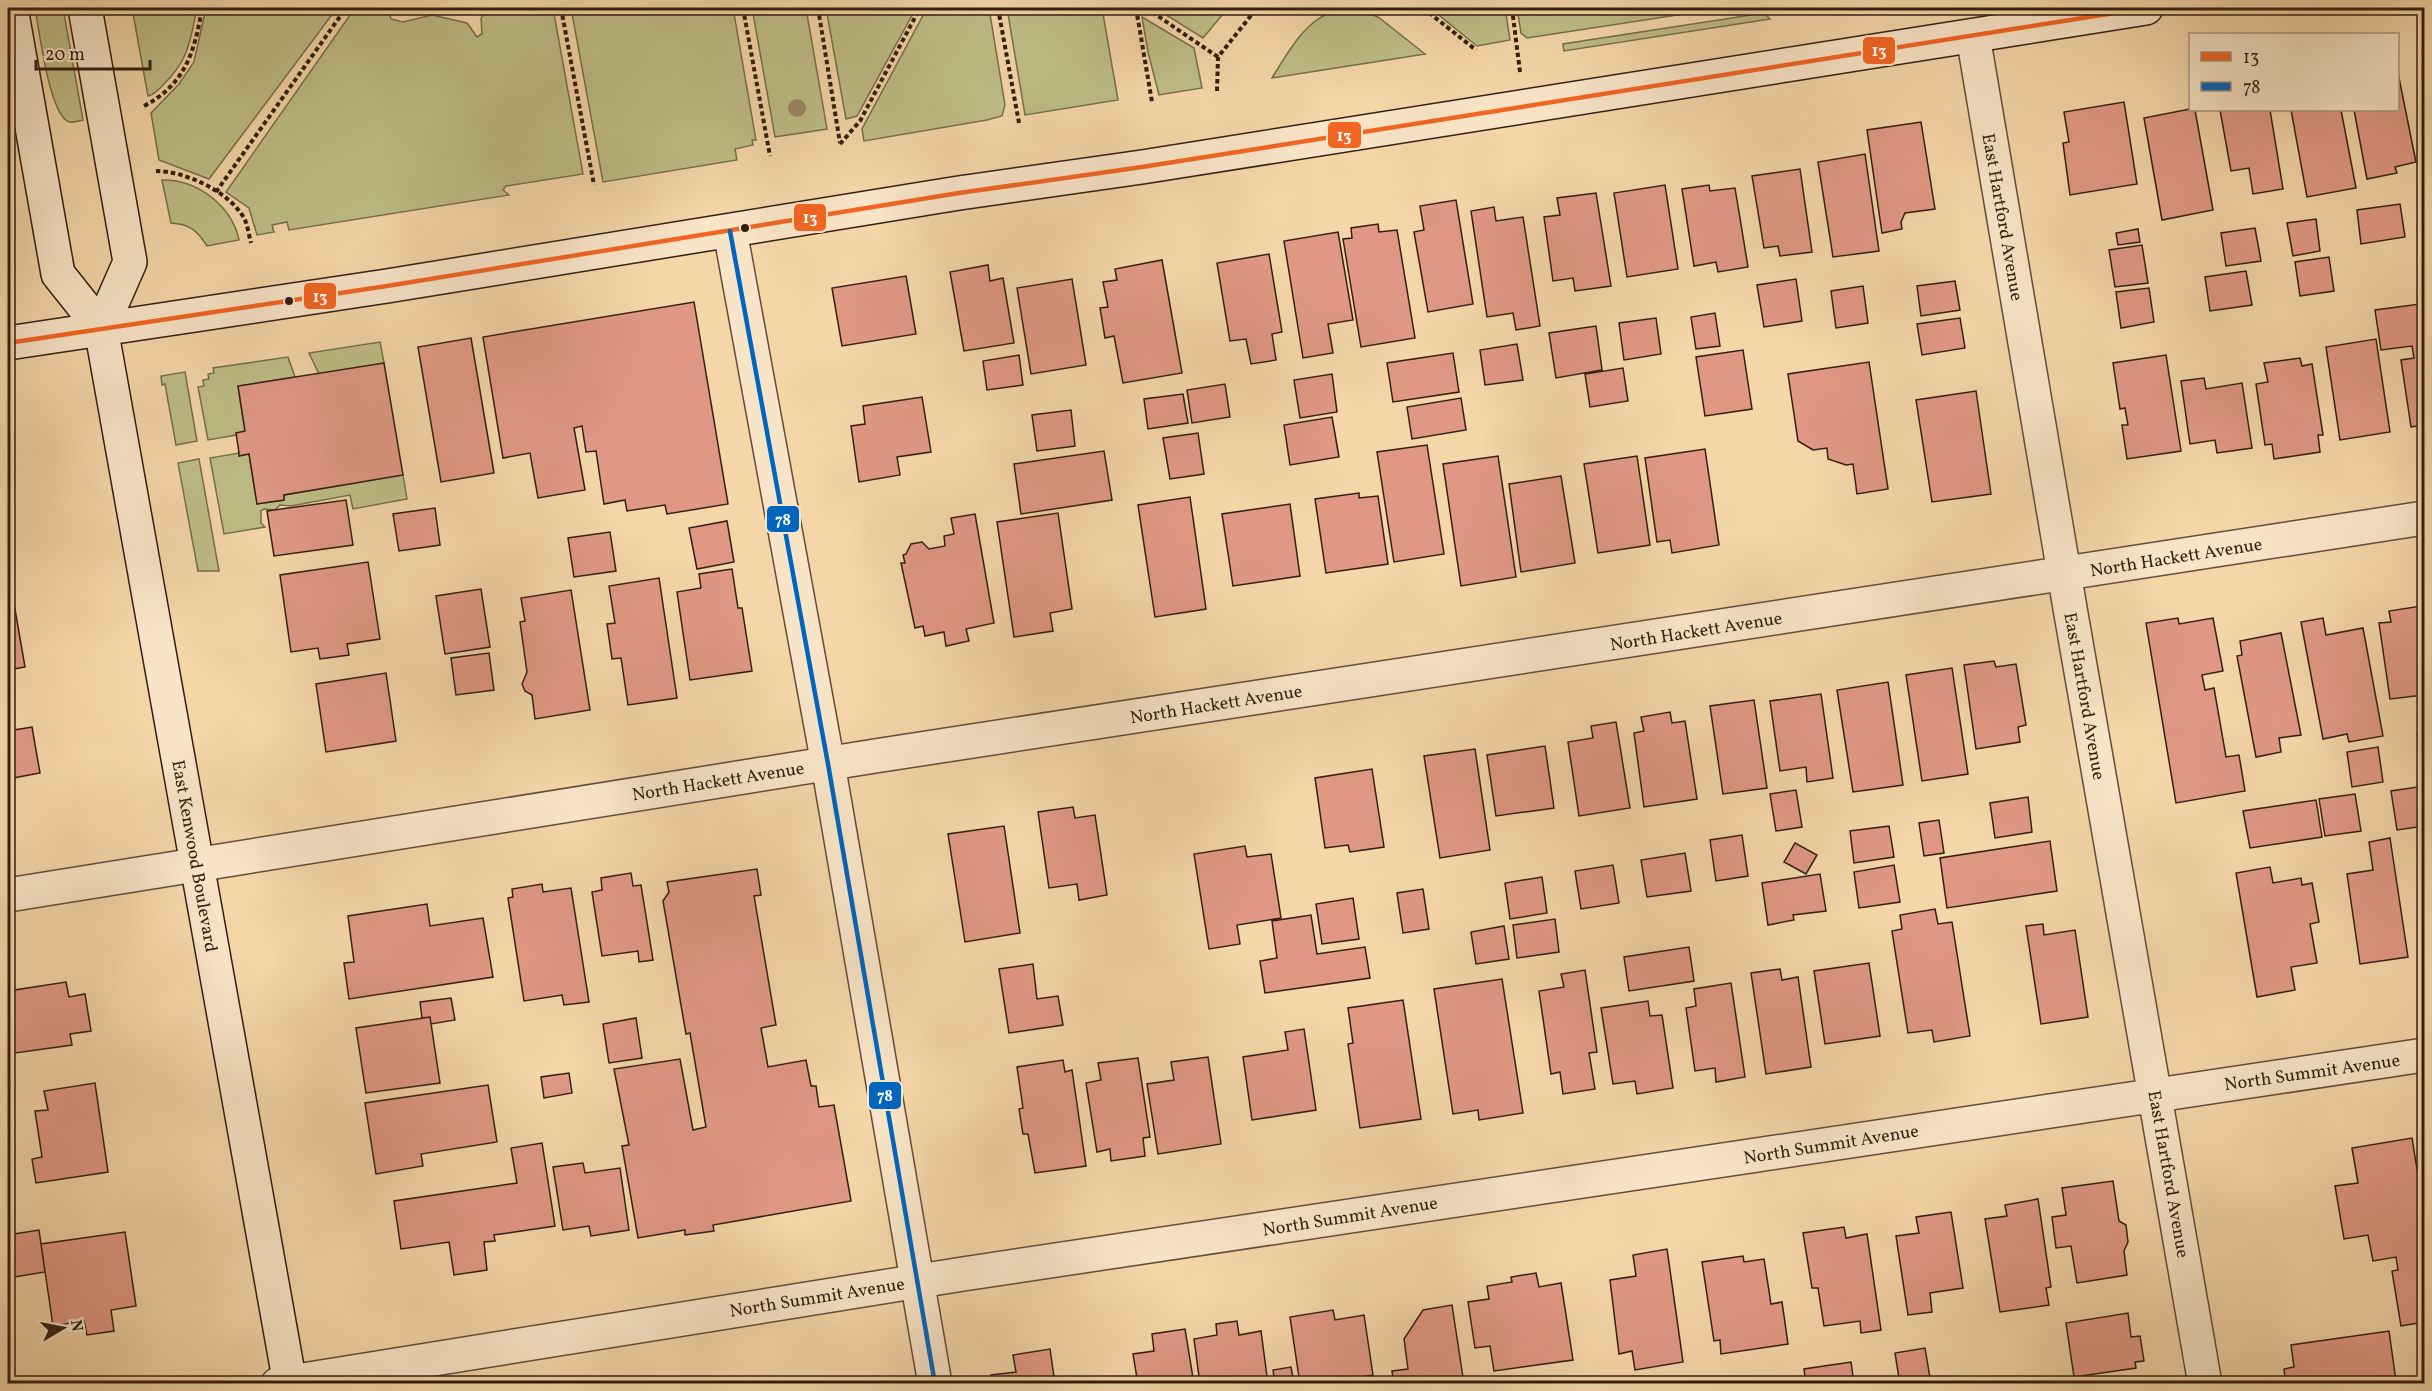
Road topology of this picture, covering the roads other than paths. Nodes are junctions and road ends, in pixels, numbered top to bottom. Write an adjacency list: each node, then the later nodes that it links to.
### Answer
1 (11, 8): 6 (street, East Kenwood Boulevard)
2 (85, 8): 6 (street)
3 (2146, 8): 4 (street)
4 (1970, 22): 5 (street); 9 (street, East Hartford Avenue)
5 (730, 231): 6 (street); 10 (street)
6 (101, 328): 7 (street); 11 (street, East Kenwood Boulevard)
7 (8, 343)
8 (2424, 518): 9 (street, North Hackett Avenue)
9 (2064, 574): 10 (street, North Hackett Avenue); 14 (street, East Hartford Avenue)
10 (828, 764): 11 (street, North Hackett Avenue); 15 (street)
11 (197, 865): 12 (street, North Hackett Avenue); 16 (street, East Kenwood Boulevard)
12 (8, 895)
13 (2424, 1055): 14 (street, North Summit Avenue)
14 (2156, 1095): 15 (street, North Summit Avenue); 18 (street, East Hartford Avenue)
15 (916, 1281): 16 (street, North Summit Avenue); 17 (street)
16 (286, 1383)
17 (935, 1383)
18 (2205, 1383)

